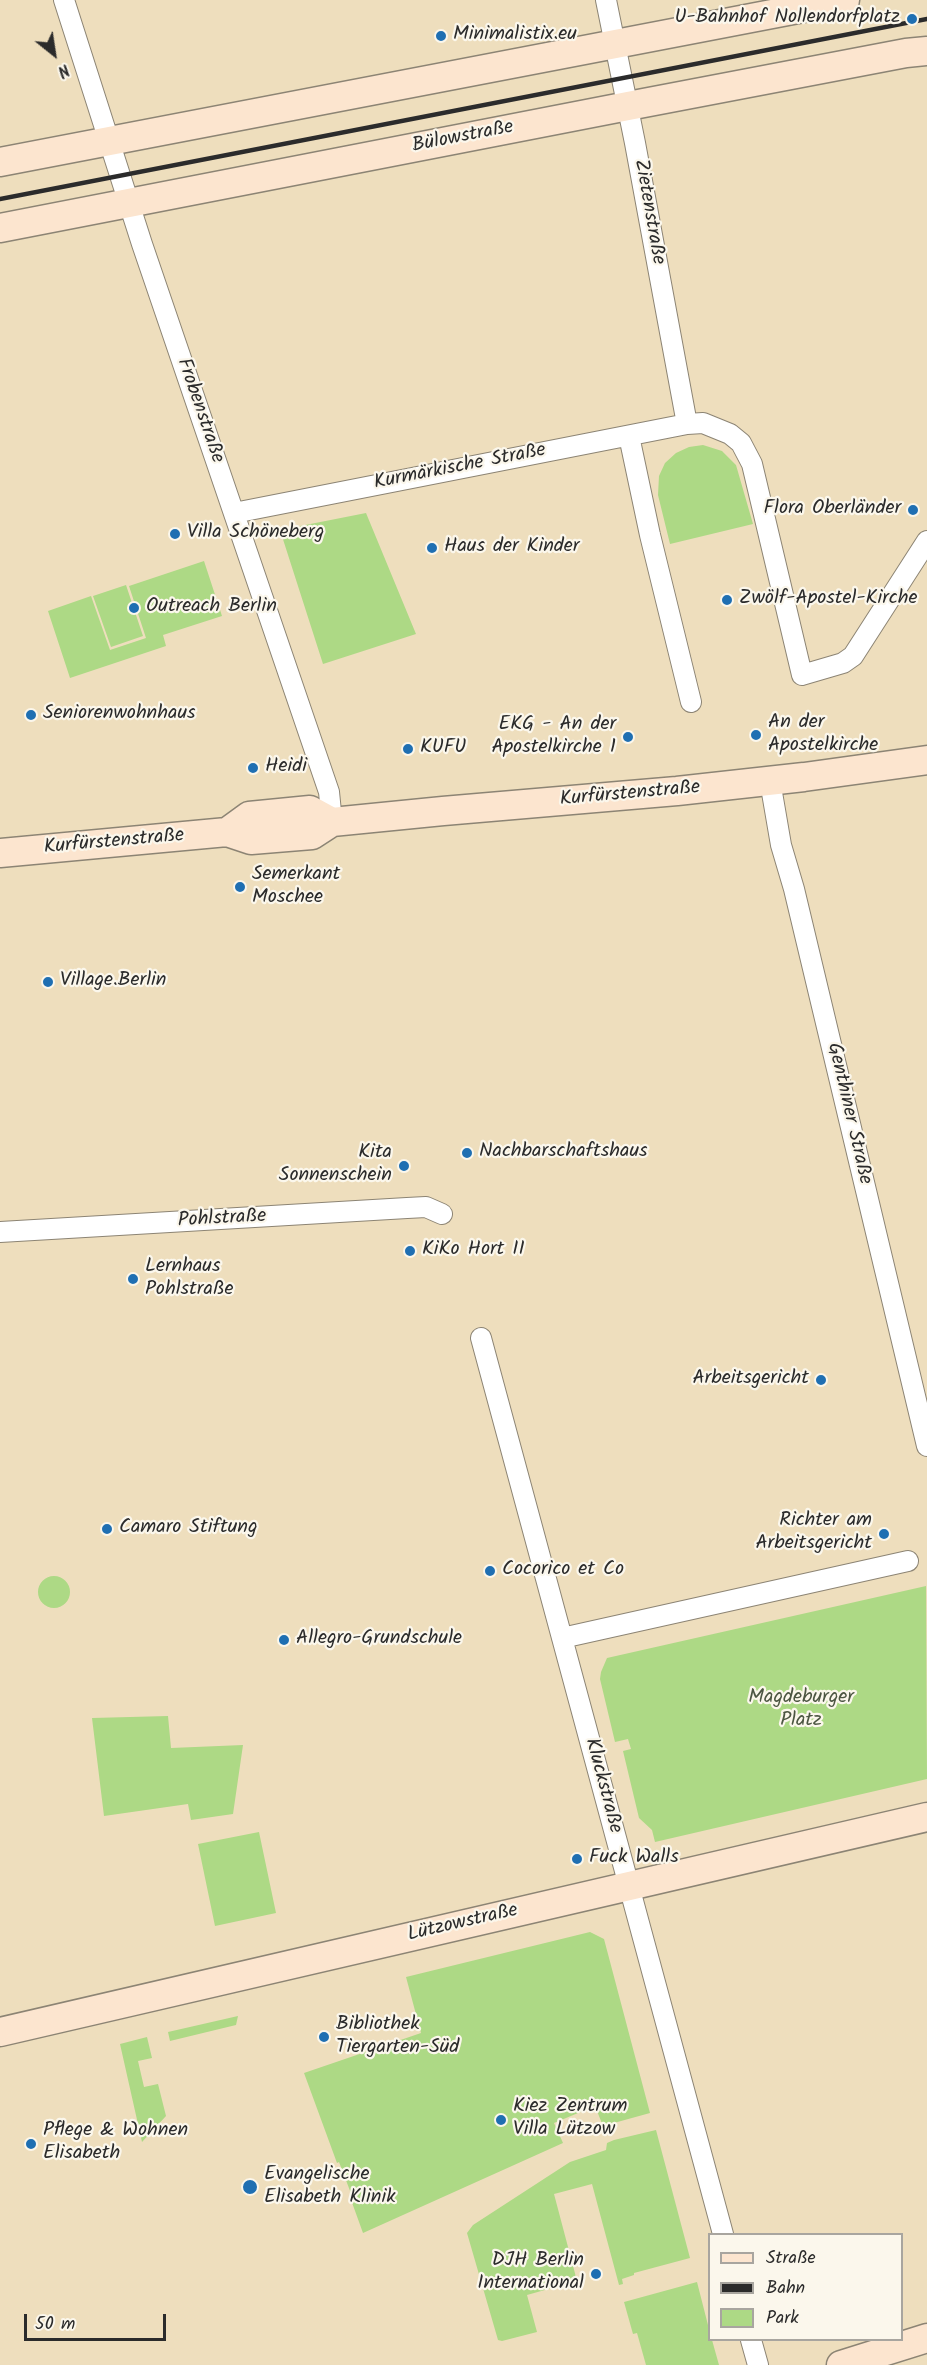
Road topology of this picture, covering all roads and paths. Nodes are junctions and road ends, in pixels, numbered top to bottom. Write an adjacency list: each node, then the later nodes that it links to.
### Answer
1 (64, 0): 7 (street, Frobenstraße)
2 (606, 0): 4 (street, Zietenstraße)
3 (845, 0): 4 (main road)
4 (614, 44): 6 (street, Zietenstraße); 7 (main road)
5 (927, 51): 6 (main road, Bülowstraße)
6 (627, 106): 9 (main road, Bülowstraße); 11 (street, Zietenstraße)
7 (109, 141): 8 (main road); 9 (street, Frobenstraße)
8 (0, 162)
9 (128, 203): 10 (main road, Bülowstraße); 13 (street, Frobenstraße)
10 (0, 228)
11 (687, 424): 12 (street, Kurmärkische Straße); 14 (street)
12 (629, 436): 13 (street, Kurmärkische Straße); 15 (street)
13 (234, 513): 18 (street, Frobenstraße)
14 (927, 541)
15 (691, 702)
16 (927, 760): 17 (main road, Kurfürstenstraße)
17 (770, 781): 18 (main road, Kurfürstenstraße); 23 (street, Genthiner Straße)
18 (332, 822): 19 (main road, Kurfürstenstraße)
19 (0, 853)
20 (442, 1214): 21 (street, Pohlstraße)
21 (0, 1232)
22 (481, 1338): 25 (street, Kluckstraße)
23 (927, 1446)
24 (908, 1561): 25 (street)
25 (562, 1638): 27 (street, Kluckstraße)
26 (927, 1817): 27 (main road, Lützowstraße)
27 (629, 1885): 28 (main road, Lützowstraße); 29 (street, Kluckstraße)
28 (0, 2032)
29 (722, 2233)
30 (927, 2338): 33 (main road)
31 (752, 2341): 32 (street)
32 (758, 2365)
33 (841, 2365)

